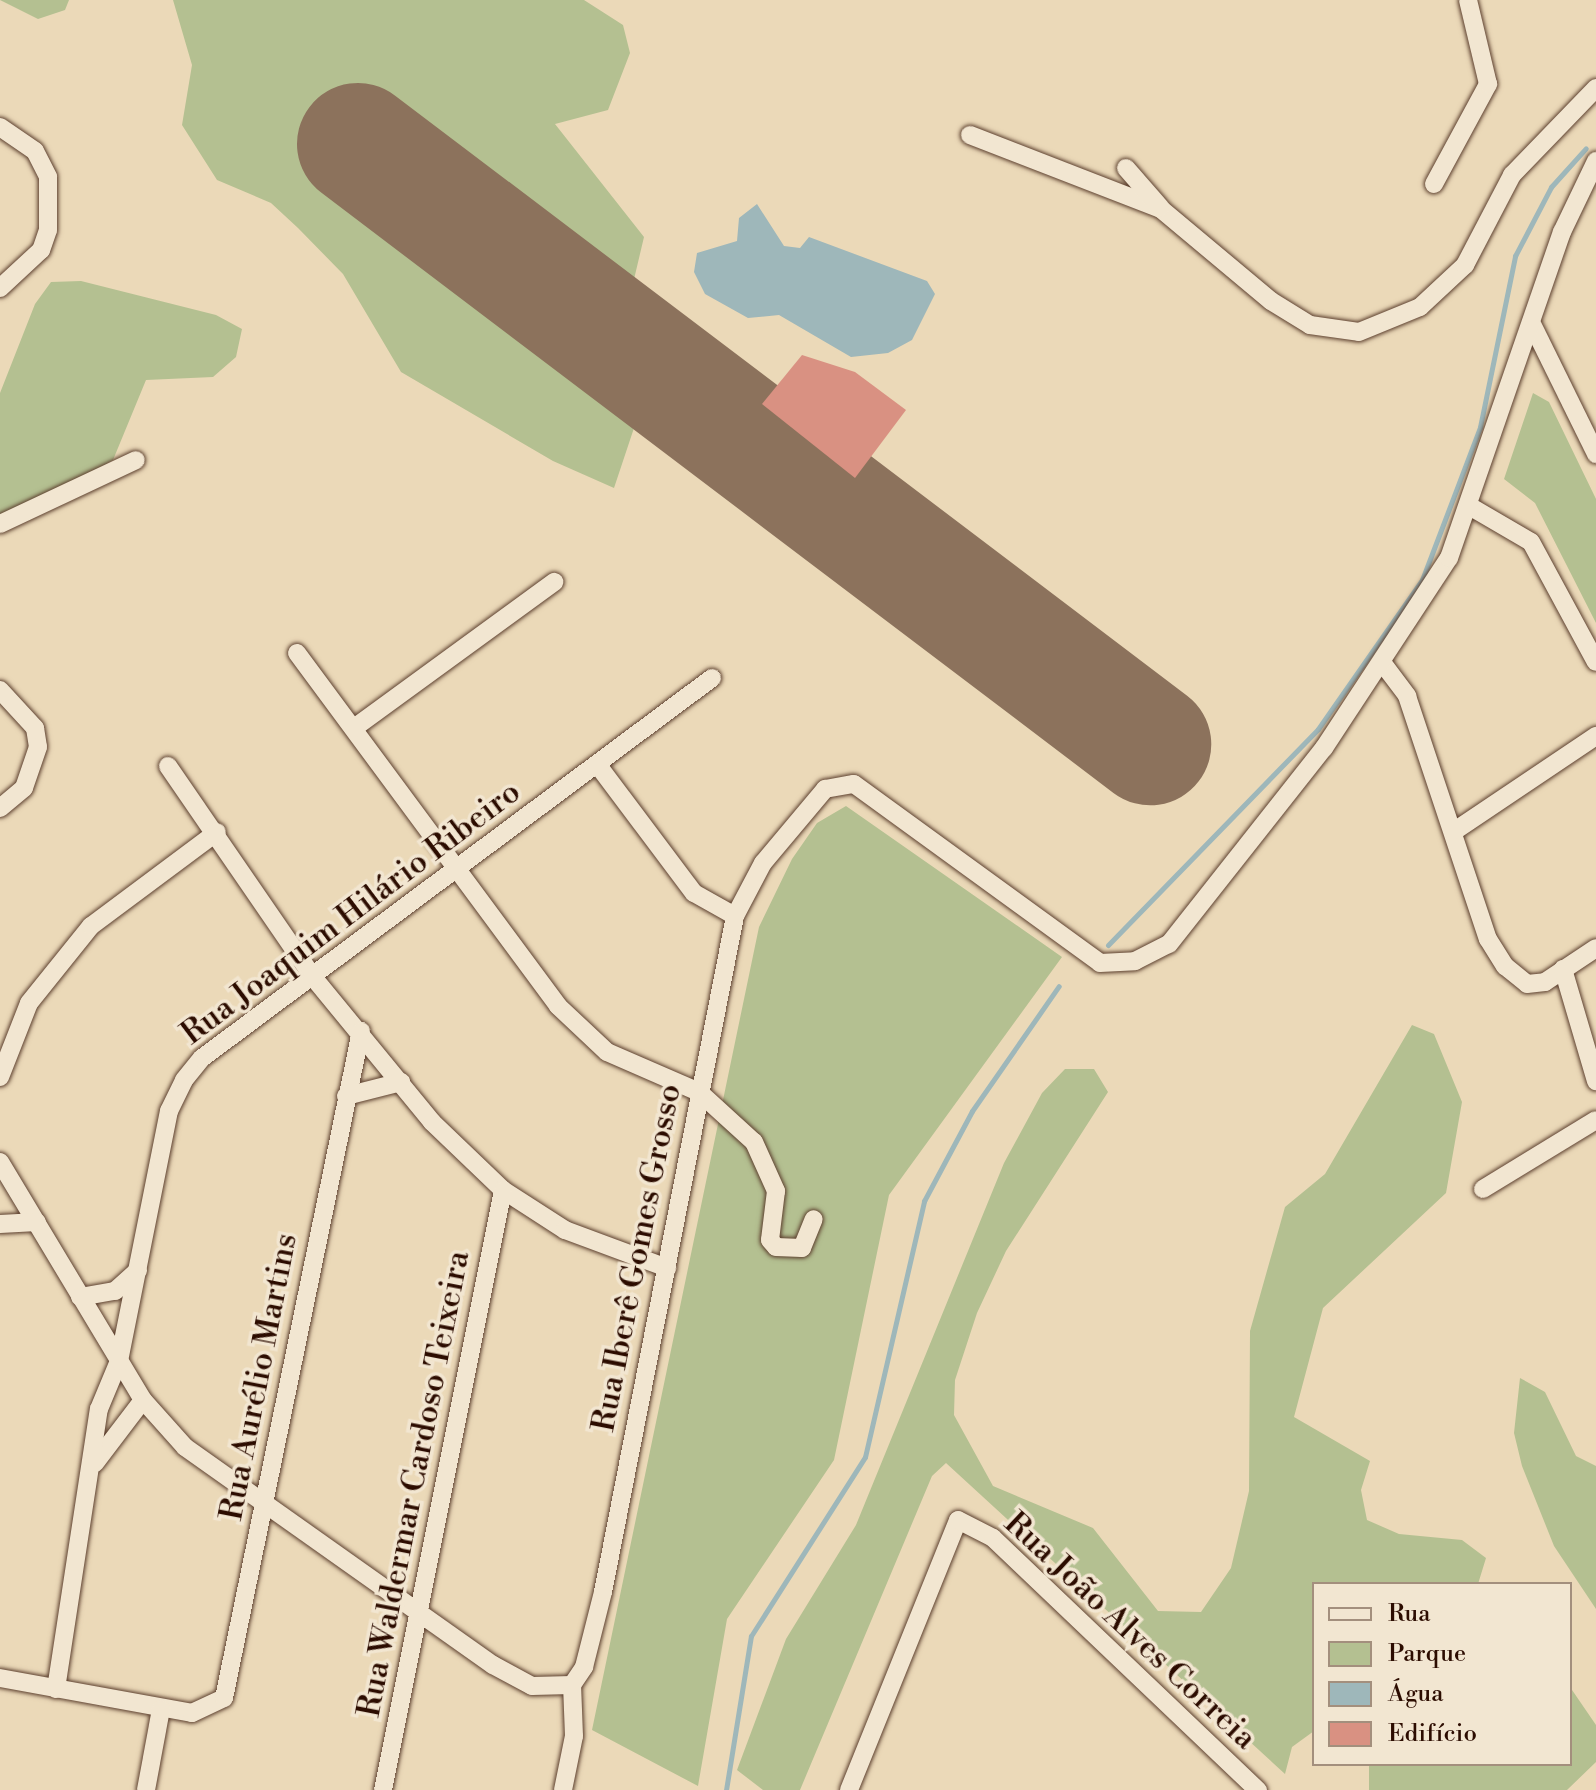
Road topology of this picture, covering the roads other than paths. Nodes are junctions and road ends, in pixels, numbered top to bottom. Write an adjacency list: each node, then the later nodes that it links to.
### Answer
1 (1468, 0): 7 (street)
2 (1596, 88): 8 (street)
3 (0, 127): 9 (street)
4 (970, 135): 8 (street)
5 (1596, 161): 10 (street)
6 (1126, 168): 8 (street)
7 (1434, 184)
8 (1161, 209)
9 (0, 288)
10 (1533, 326): 11 (street); 13 (street)
11 (1596, 454)
12 (136, 460): 14 (street)
13 (1471, 507): 17 (street); 18 (street)
14 (0, 524)
15 (554, 582): 21 (street)
16 (297, 653): 21 (street)
17 (1596, 662)
18 (1384, 665): 26 (street); 29 (street, Rua Iberê Gomes Grosso)
19 (712, 678): 23 (street, Rua Joaquim Hilário Ribeiro)
20 (0, 690): 25 (street)
21 (354, 728): 28 (street)
22 (1596, 736): 26 (street)
23 (597, 764): 28 (street, Rua Joaquim Hilário Ribeiro); 29 (street)
24 (168, 766): 27 (street)
25 (0, 808)
26 (1456, 830): 31 (street)
27 (217, 832): 32 (street); 34 (street)
28 (456, 869): 32 (street, Rua Joaquim Hilário Ribeiro); 38 (street)
29 (735, 916): 38 (street, Rua Iberê Gomes Grosso)
30 (1596, 948): 31 (street)
31 (1563, 969): 36 (street)
32 (313, 977): 33 (street); 48 (street, Rua Joaquim Hilário Ribeiro)
33 (361, 1031): 37 (street); 39 (street, Rua Aurélio Martins)
34 (4, 1058): 35 (street)
35 (0, 1077)
36 (1596, 1081)
37 (401, 1082): 39 (street); 43 (street)
38 (699, 1092): 44 (street); 47 (street, Rua Iberê Gomes Grosso)
39 (346, 1096): 53 (street, Rua Aurélio Martins)
40 (1596, 1120): 42 (street)
41 (0, 1162): 45 (street)
42 (1483, 1189)
43 (503, 1190): 47 (street); 54 (street, Rua Waldermar Cardoso Teixeira)
44 (814, 1219)
45 (37, 1222): 46 (street); 49 (street)
46 (0, 1224)
47 (667, 1268): 56 (street, Rua Iberê Gomes Grosso)
48 (138, 1270): 49 (street); 50 (street, Rua Joaquim Hilário Ribeiro)
49 (80, 1297): 50 (street)
50 (119, 1361): 51 (street); 52 (street, Rua Joaquim Hilário Ribeiro)
51 (143, 1400): 52 (street, Rua Joaquim Hilário Ribeiro); 53 (street)
52 (92, 1469): 57 (street, Rua Joaquim Hilário Ribeiro)
53 (264, 1508): 54 (street); 58 (street, Rua Aurélio Martins)
54 (420, 1612): 56 (street); 60 (street, Rua Waldermar Cardoso Teixeira)
55 (0, 1678): 57 (street)
56 (572, 1685): 61 (street, Rua Iberê Gomes Grosso)
57 (56, 1689): 58 (street)
58 (161, 1709): 59 (street)
59 (146, 1790)
60 (383, 1790)
61 (563, 1790)
62 (849, 1790): 63 (street, Rua João Alves Correia)
63 (1258, 1790)

